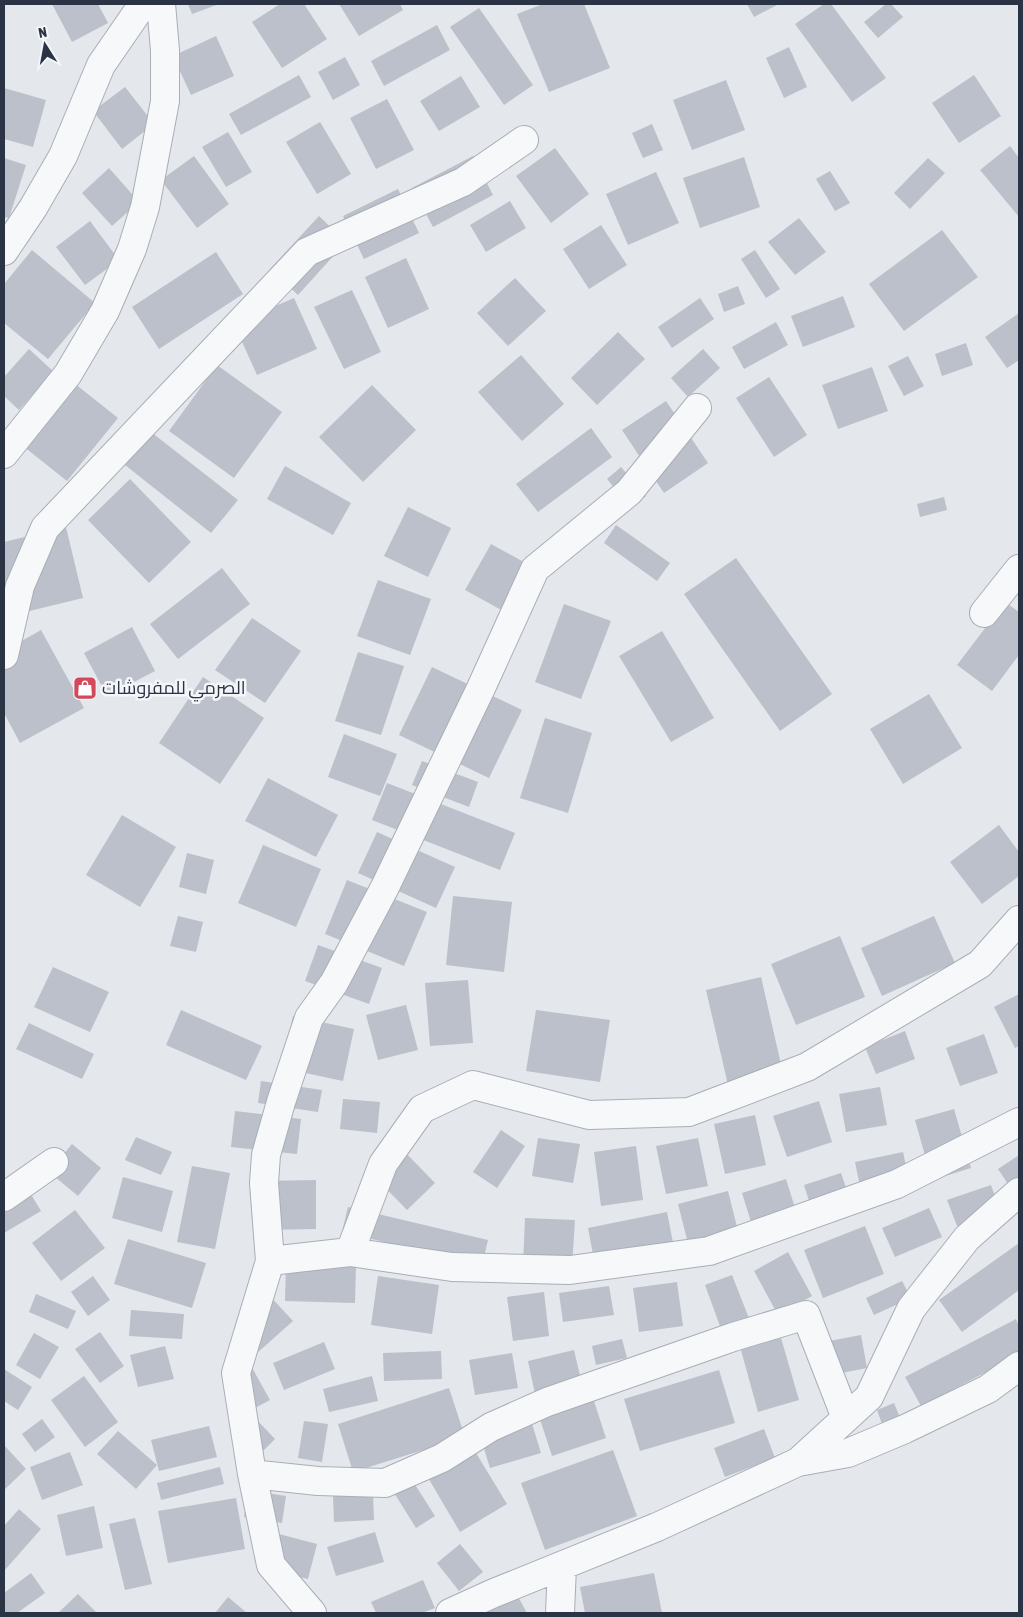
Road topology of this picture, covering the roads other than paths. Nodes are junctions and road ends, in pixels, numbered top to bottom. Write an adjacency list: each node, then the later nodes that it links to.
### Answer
1 (143, 4): 4 (street)
2 (161, 4): 6 (street)
3 (524, 140): 9 (street)
4 (4, 251)
5 (697, 408): 16 (street)
6 (4, 454)
7 (1019, 569): 8 (street)
8 (984, 613)
9 (4, 655)
10 (1019, 920): 15 (street)
11 (1019, 1122): 15 (street)
12 (54, 1162): 14 (street)
13 (1019, 1192): 18 (street)
14 (4, 1197)
15 (350, 1252): 16 (street)
16 (270, 1261): 20 (street)
17 (1019, 1366): 19 (street)
18 (846, 1418): 19 (street); 20 (street)
19 (798, 1462): 21 (street)
20 (252, 1474): 22 (street)
21 (562, 1566): 23 (street); 24 (street)
22 (312, 1613)
23 (450, 1613)
24 (560, 1613)

